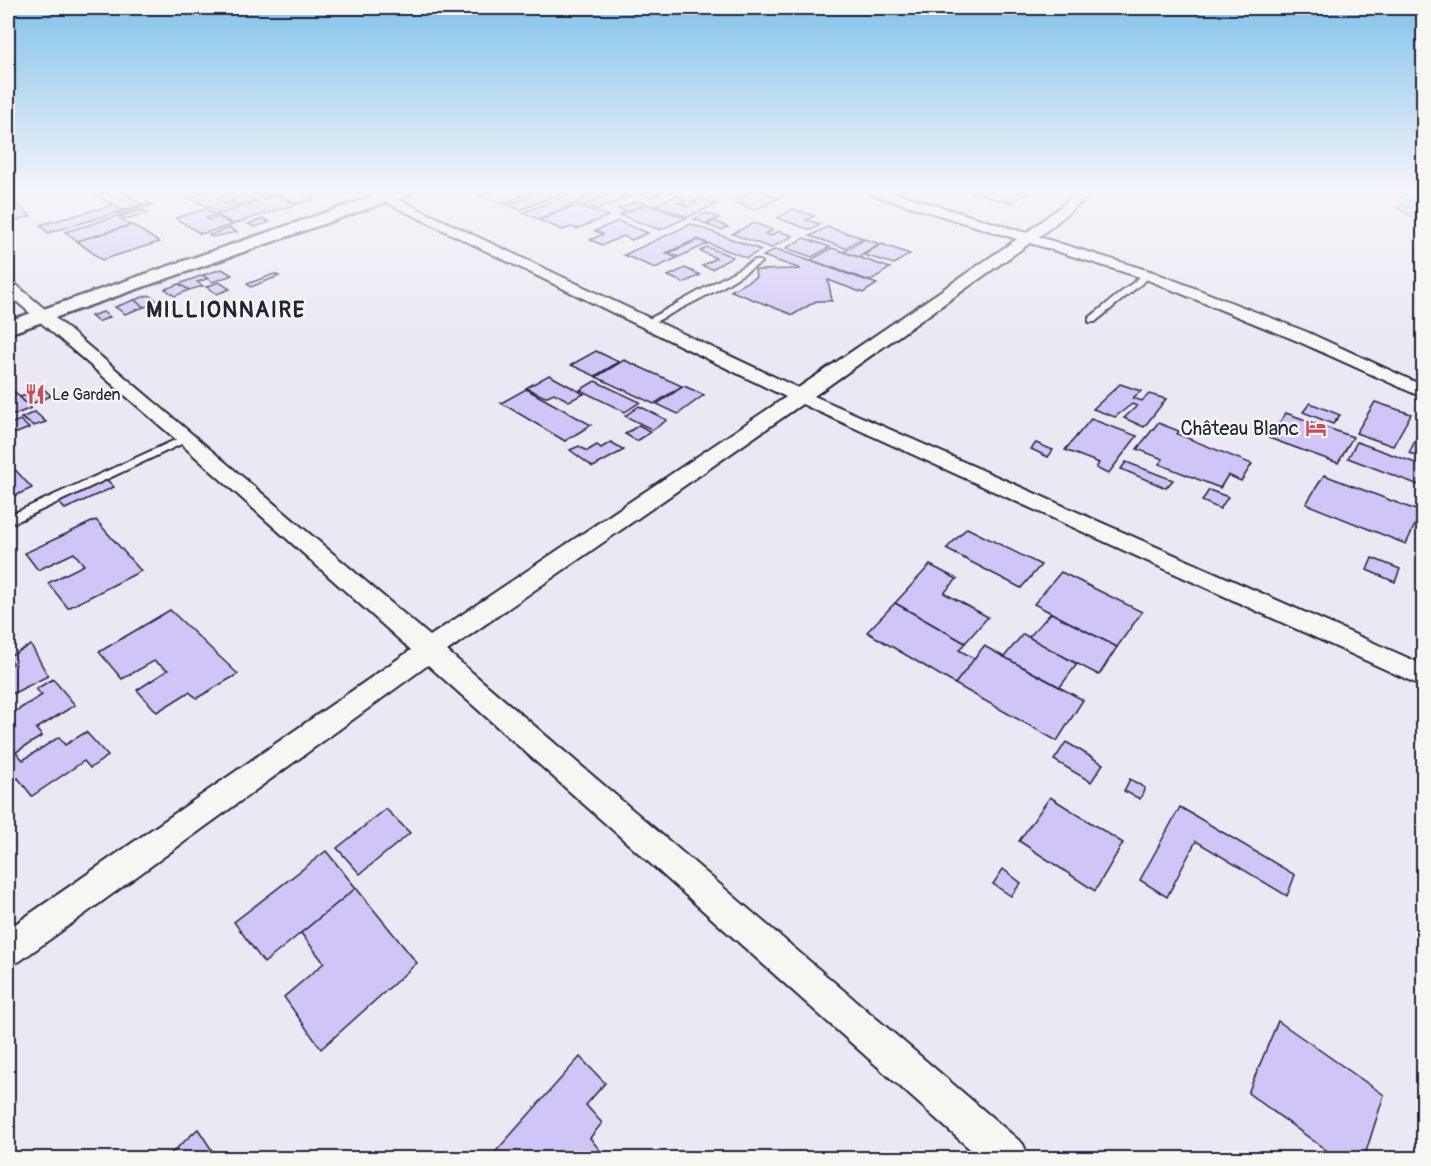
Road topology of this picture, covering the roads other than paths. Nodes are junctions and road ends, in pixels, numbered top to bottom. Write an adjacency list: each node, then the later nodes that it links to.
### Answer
1 (237, 244): 8 (street)
2 (482, 244): 10 (street)
3 (1019, 244): 13 (street)
4 (1049, 244): 6 (street)
5 (758, 262): 10 (lane)
6 (1148, 275): 9 (lane); 12 (street)
7 (8, 286): 8 (street)
8 (42, 315): 11 (street); 14 (street)
9 (1092, 320)
10 (646, 323): 13 (street)
11 (8, 328)
12 (1424, 393)
13 (798, 396): 16 (street); 17 (street)
14 (186, 438): 15 (lane); 16 (street)
15 (14, 518)
16 (428, 651): 18 (street); 19 (street)
17 (1424, 677)
18 (8, 949)
19 (1010, 1158)

